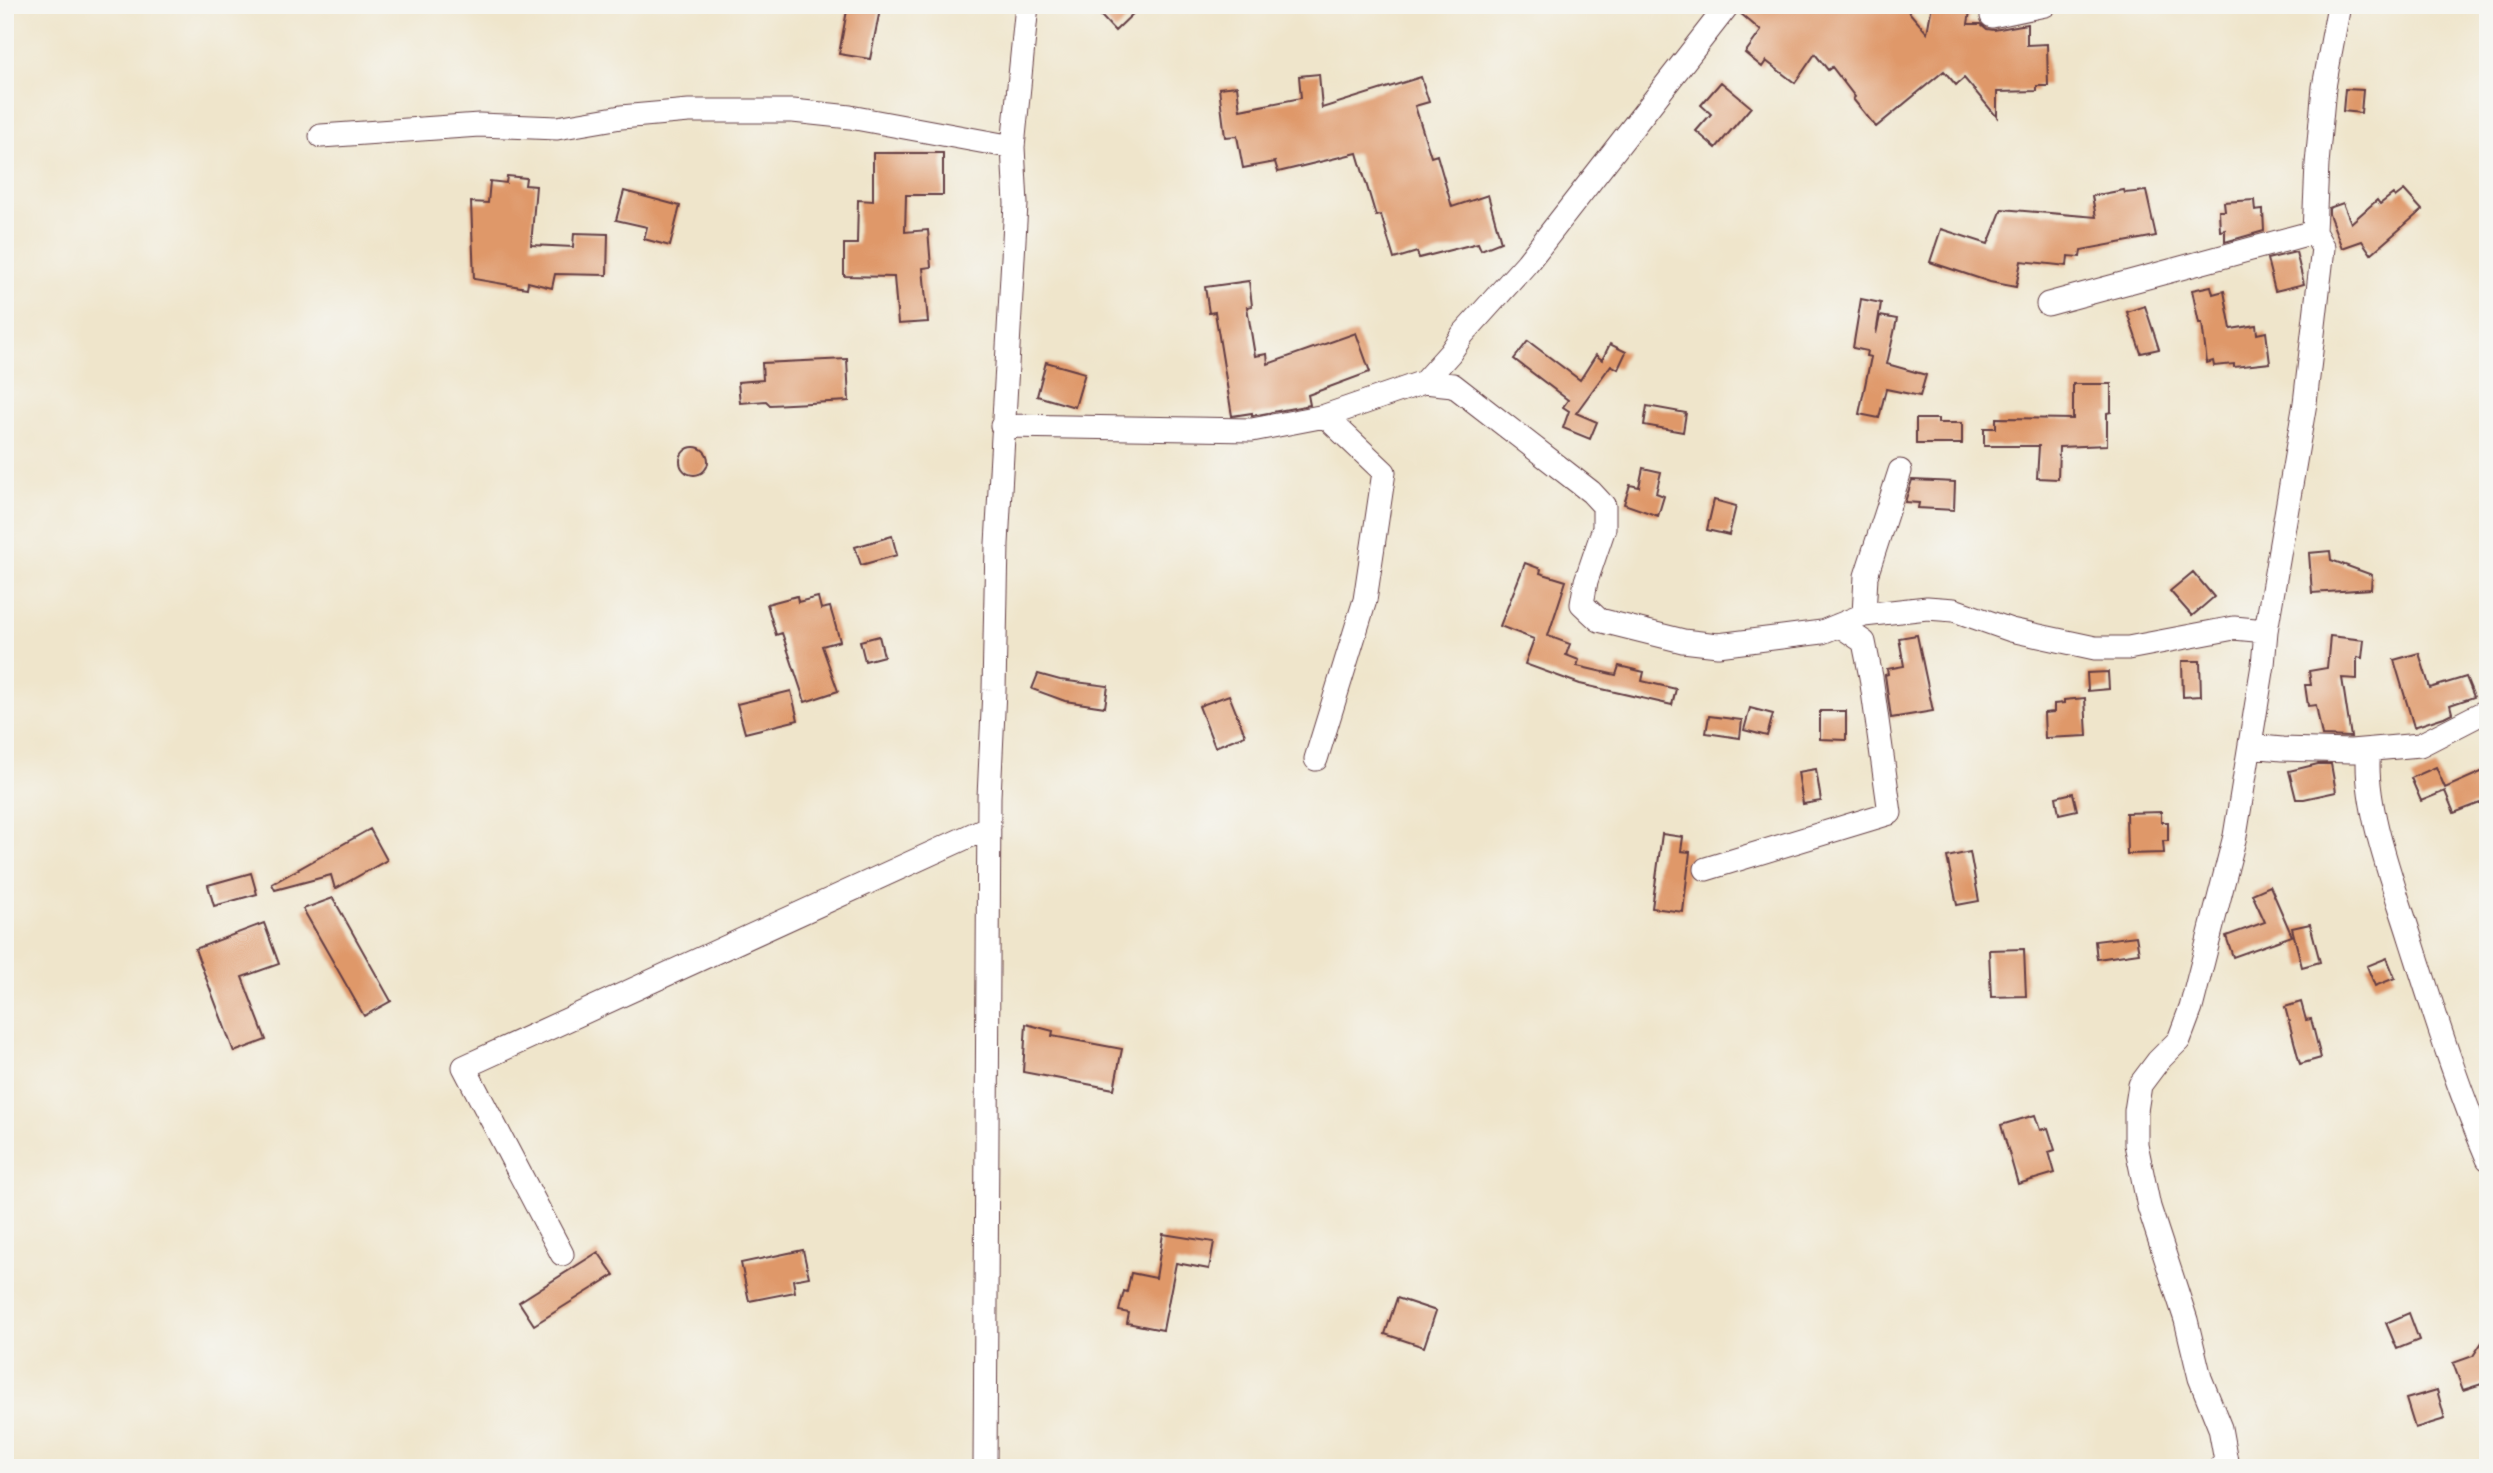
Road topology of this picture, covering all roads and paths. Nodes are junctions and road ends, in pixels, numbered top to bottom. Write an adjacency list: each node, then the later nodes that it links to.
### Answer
1 (1027, 5): 7 (street)
2 (1728, 5): 10 (street)
3 (2045, 5): 5 (street)
4 (2339, 5): 8 (street)
5 (1992, 16)
6 (321, 136): 7 (street)
7 (1013, 147): 12 (street)
8 (2314, 232): 9 (street); 16 (street)
9 (2048, 304)
10 (1424, 382): 11 (street); 15 (street)
11 (1325, 416): 12 (street); 20 (street)
12 (1002, 426): 21 (street)
13 (1900, 471): 14 (street)
14 (1864, 615): 15 (street); 16 (street)
15 (1839, 625): 22 (street)
16 (2266, 631): 18 (street)
17 (2488, 710): 19 (street)
18 (2250, 746): 19 (street); 26 (street)
19 (2370, 750): 23 (street)
20 (1315, 759)
21 (989, 827): 24 (street); 25 (street)
22 (1706, 869)
23 (2488, 1159)
24 (562, 1254)
25 (985, 1468)
26 (2220, 1468)

